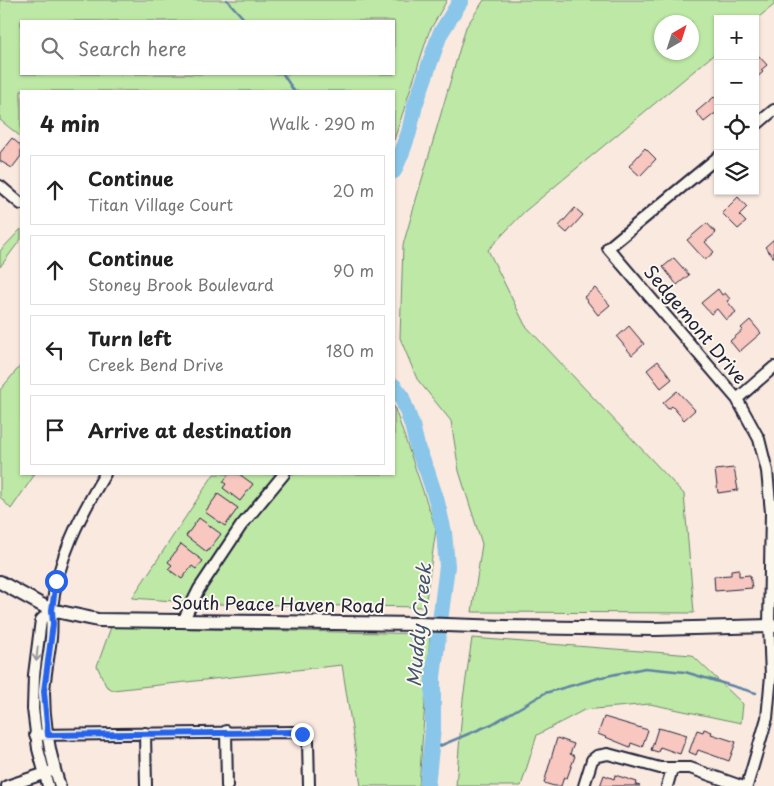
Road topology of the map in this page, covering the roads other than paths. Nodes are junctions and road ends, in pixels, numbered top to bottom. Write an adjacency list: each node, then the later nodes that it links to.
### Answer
1 (774, 110): 2 (street)
2 (759, 123)
3 (714, 160): 7 (street, Sedgemont Drive)
4 (0, 186): 5 (street)
5 (20, 203)
6 (774, 367): 7 (street)
7 (736, 399): 13 (street, Sedgemont Drive)
8 (104, 475): 11 (street)
9 (283, 475): 12 (street)
10 (0, 582): 11 (main road, South Peace Haven Road)
11 (52, 610): 12 (main road, South Peace Haven Road); 16 (street, one-way to 16); 17 (street)
12 (183, 621): 13 (main road, South Peace Haven Road)
13 (772, 626): 30 (street, Sedgemont Drive)
14 (226, 731): 15 (street); 25 (street); 26 (street)
15 (145, 733): 17 (street); 24 (street)
16 (36, 735): 17 (street); 20 (street)
17 (48, 735): 19 (street)
18 (672, 769): 27 (street); 28 (street); 29 (street)
19 (55, 771): 20 (street); 23 (street)
20 (44, 774): 21 (street); 22 (street)
21 (7, 786)
22 (48, 786)
23 (60, 786)
24 (146, 786)
25 (227, 786)
26 (309, 786)
27 (584, 786)
28 (667, 786)
29 (741, 786)
30 (747, 786)

